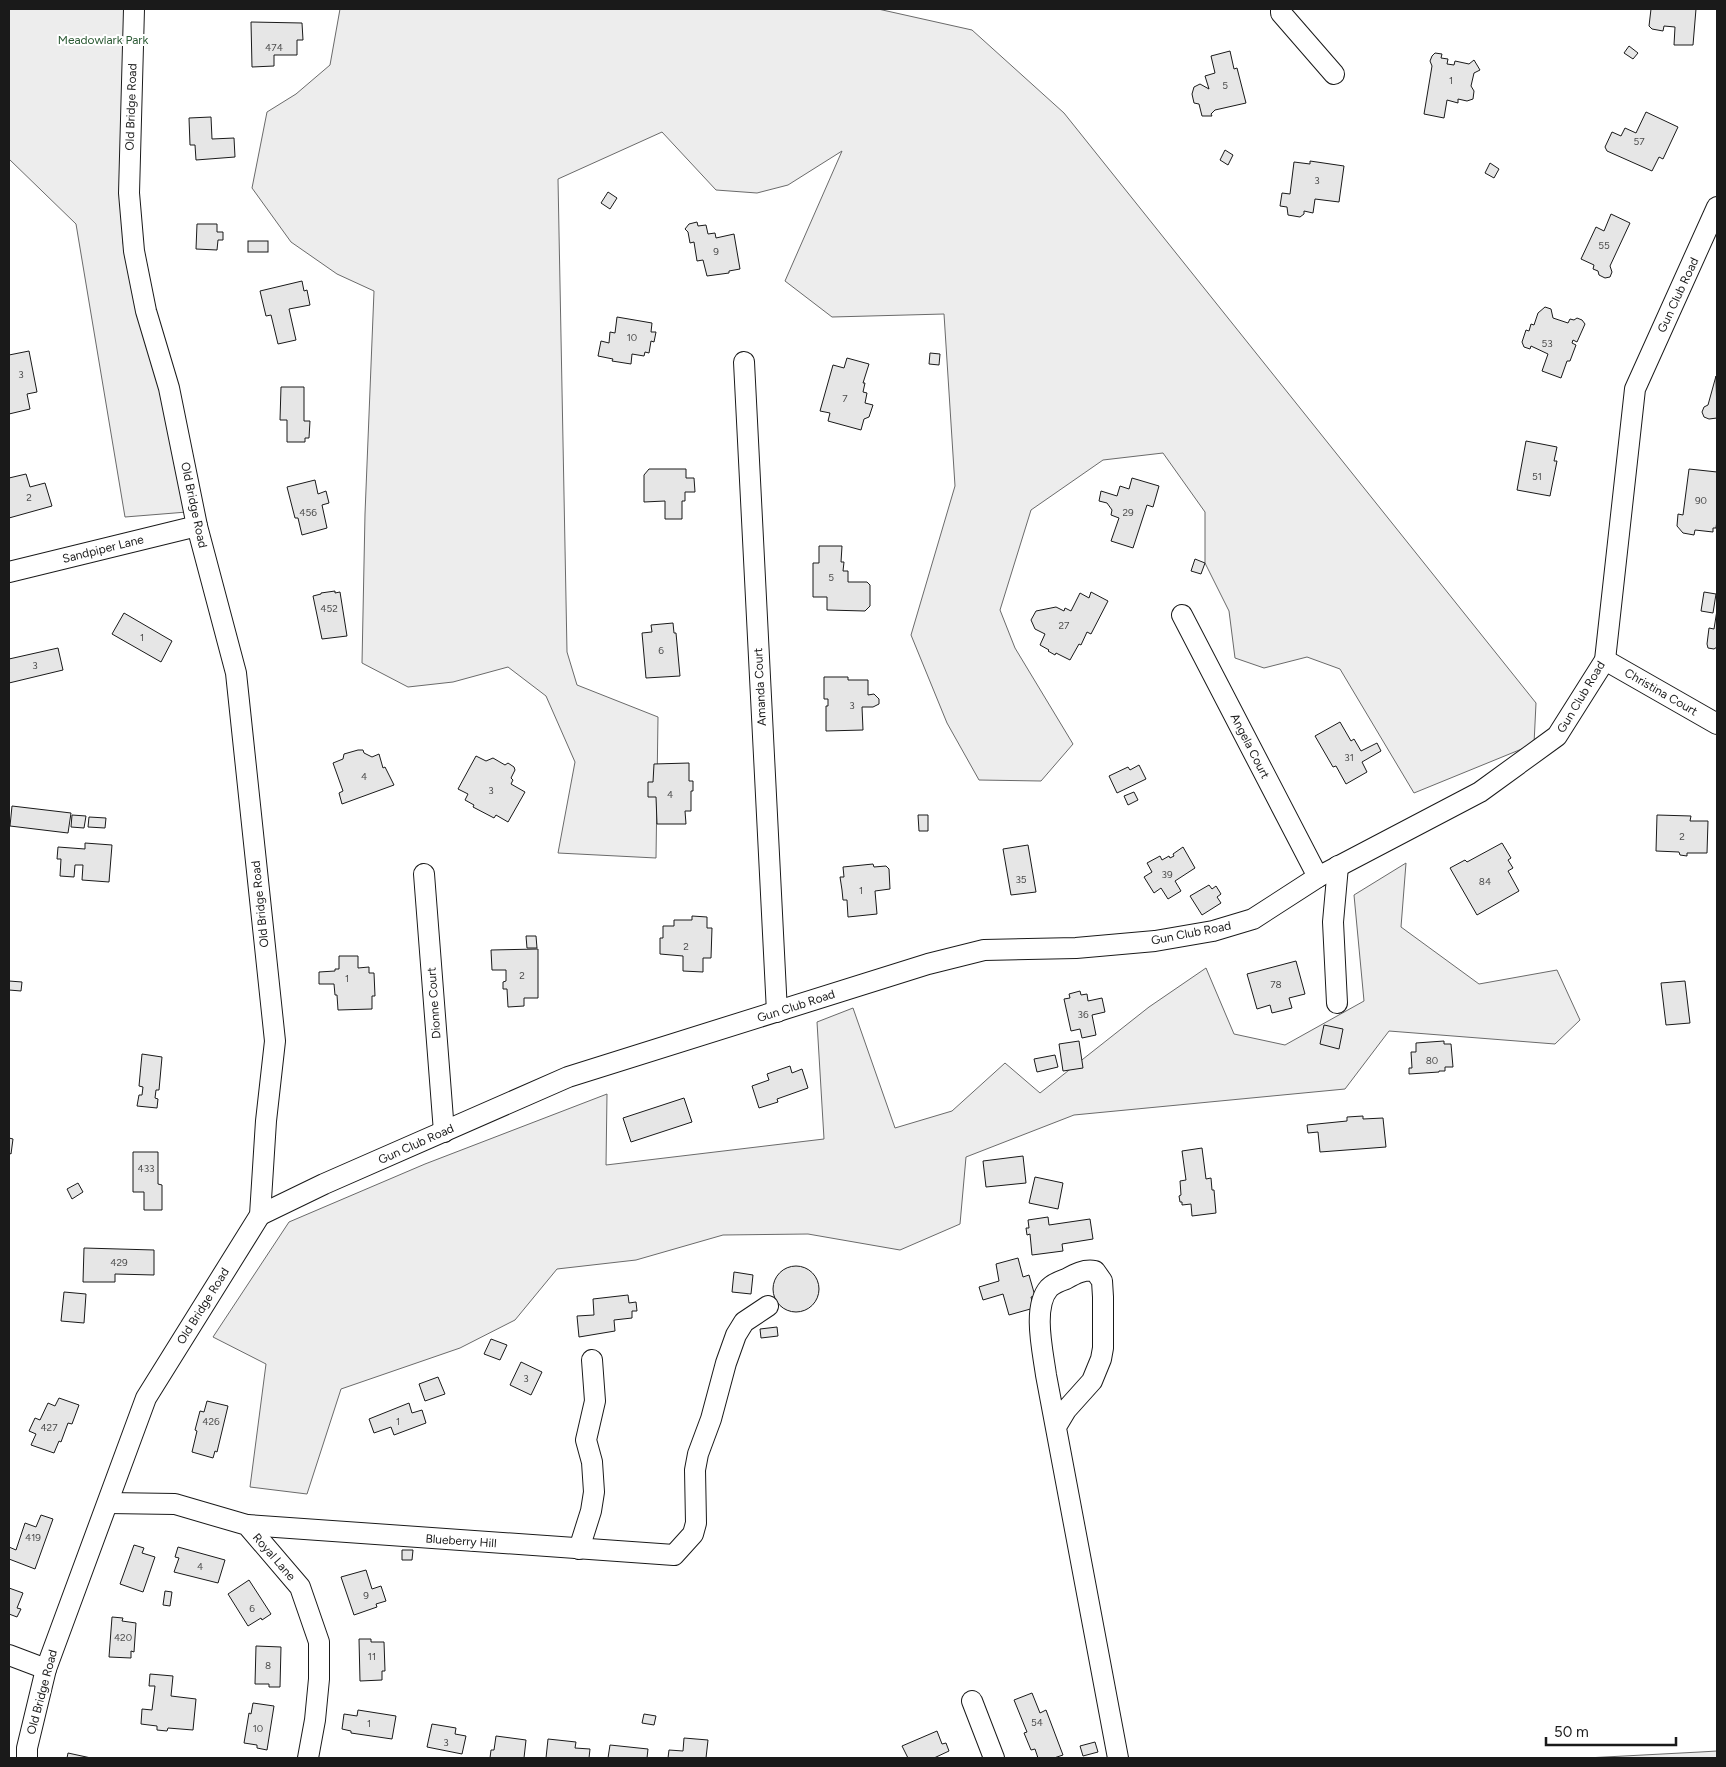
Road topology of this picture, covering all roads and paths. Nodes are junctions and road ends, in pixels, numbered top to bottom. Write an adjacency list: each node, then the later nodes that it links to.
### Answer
1 (134, 9): 6 (street, Old Bridge Road)
2 (1281, 9): 3 (street)
3 (1334, 74)
4 (1717, 208): 9 (street, Gun Club Road)
5 (744, 362): 15 (street, Amanda Court)
6 (197, 526): 7 (street, Sandpiper Lane); 17 (street, Old Bridge Road)
7 (9, 572)
8 (1182, 615): 13 (street, Angela Court)
9 (1605, 660): 10 (street, Christina Court); 11 (street, Gun Club Road)
10 (1717, 724)
11 (1338, 866): 13 (street, Gun Club Road); 14 (street)
12 (424, 874): 16 (street, Dionne Court)
13 (1318, 877): 15 (street, Gun Club Road)
14 (1337, 1003)
15 (777, 1012): 16 (street, Gun Club Road)
16 (444, 1132): 17 (street, Gun Club Road)
17 (260, 1215): 21 (street, Old Bridge Road)
18 (768, 1306): 23 (street, Blueberry Hill)
19 (592, 1360): 23 (street)
20 (1057, 1425): 20 (street); 30 (street)
21 (108, 1504): 22 (street, Royal Lane); 25 (street, Old Bridge Road)
22 (247, 1525): 23 (street, Blueberry Hill); 28 (street, Royal Lane)
23 (580, 1549)
24 (9, 1655): 25 (street)
25 (46, 1669): 27 (street, Old Bridge Road)
26 (972, 1701): 29 (street)
27 (27, 1758)
28 (308, 1758)
29 (994, 1758)
30 (1118, 1758)

